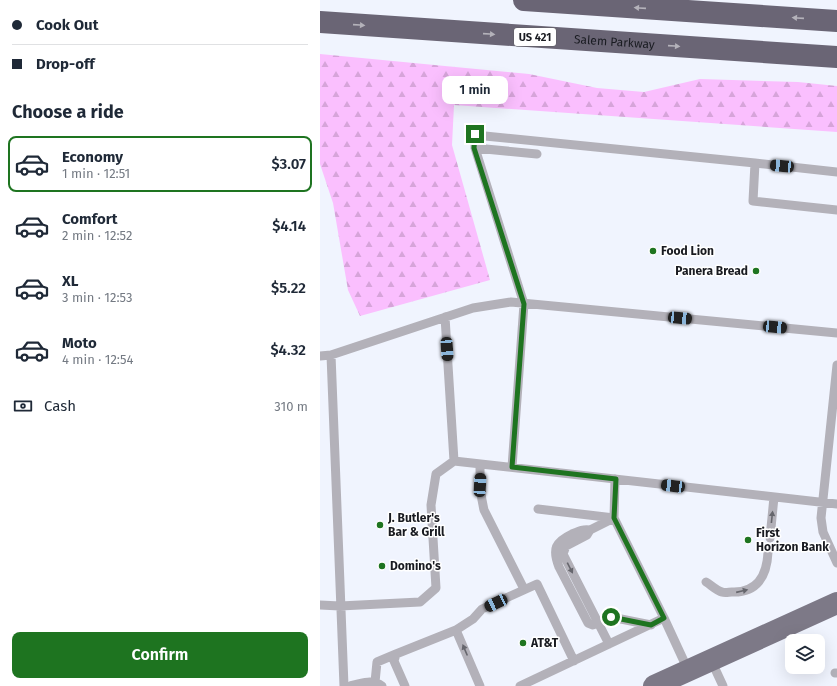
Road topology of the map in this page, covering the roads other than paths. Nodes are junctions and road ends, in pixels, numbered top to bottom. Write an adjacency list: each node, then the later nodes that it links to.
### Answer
1 (524, 0): 2 (highway, one-way to 1)
2 (837, 21)
3 (320, 22): 4 (highway, Salem Parkway / US 421, one-way to 4)
4 (751, 51): 5 (highway, Salem Parkway / US 421); 6 (highway)
5 (837, 57)
6 (837, 63)
7 (474, 148): 8 (lane); 9 (lane); 12 (lane)
8 (537, 154)
9 (755, 163): 10 (lane); 11 (lane)
10 (837, 172)
11 (837, 210)
12 (524, 304): 13 (lane); 14 (lane); 20 (lane)
13 (445, 318): 15 (lane); 18 (lane)
14 (837, 333)
15 (331, 355): 16 (lane); 34 (lane)
16 (320, 356)
17 (837, 364): 23 (lane)
18 (454, 461): 19 (lane); 34 (lane)
19 (480, 464): 20 (lane); 31 (lane)
20 (512, 467): 21 (lane)
21 (616, 479): 22 (lane); 26 (lane)
22 (774, 497): 23 (lane); 27 (lane, one-way to 22)
23 (823, 502): 24 (lane); 29 (lane)
24 (837, 504)
25 (538, 509): 26 (lane)
26 (614, 518): 35 (lane); 36 (lane, one-way to 36)
27 (770, 538)
28 (768, 552): 30 (lane, one-way to 28)
29 (837, 564)
30 (706, 582)
31 (524, 589): 38 (lane); 42 (lane)
32 (837, 603): 41 (main road)
33 (320, 605): 34 (lane)
34 (340, 606): 45 (lane)
35 (664, 618): 37 (lane); 43 (lane)
36 (598, 623): 37 (lane); 39 (lane)
37 (651, 625): 39 (lane)
38 (456, 630): 40 (lane); 48 (lane, one-way to 38)
39 (609, 644): 42 (lane)
40 (396, 654): 44 (lane); 47 (lane)
41 (711, 660): 43 (main road); 51 (lane)
42 (574, 661): 49 (lane)
43 (688, 670): 50 (main road)
44 (378, 684): 46 (lane)
45 (344, 686)
46 (350, 686)
47 (405, 686)
48 (480, 686)
49 (520, 686)
50 (654, 686)
51 (723, 686)

